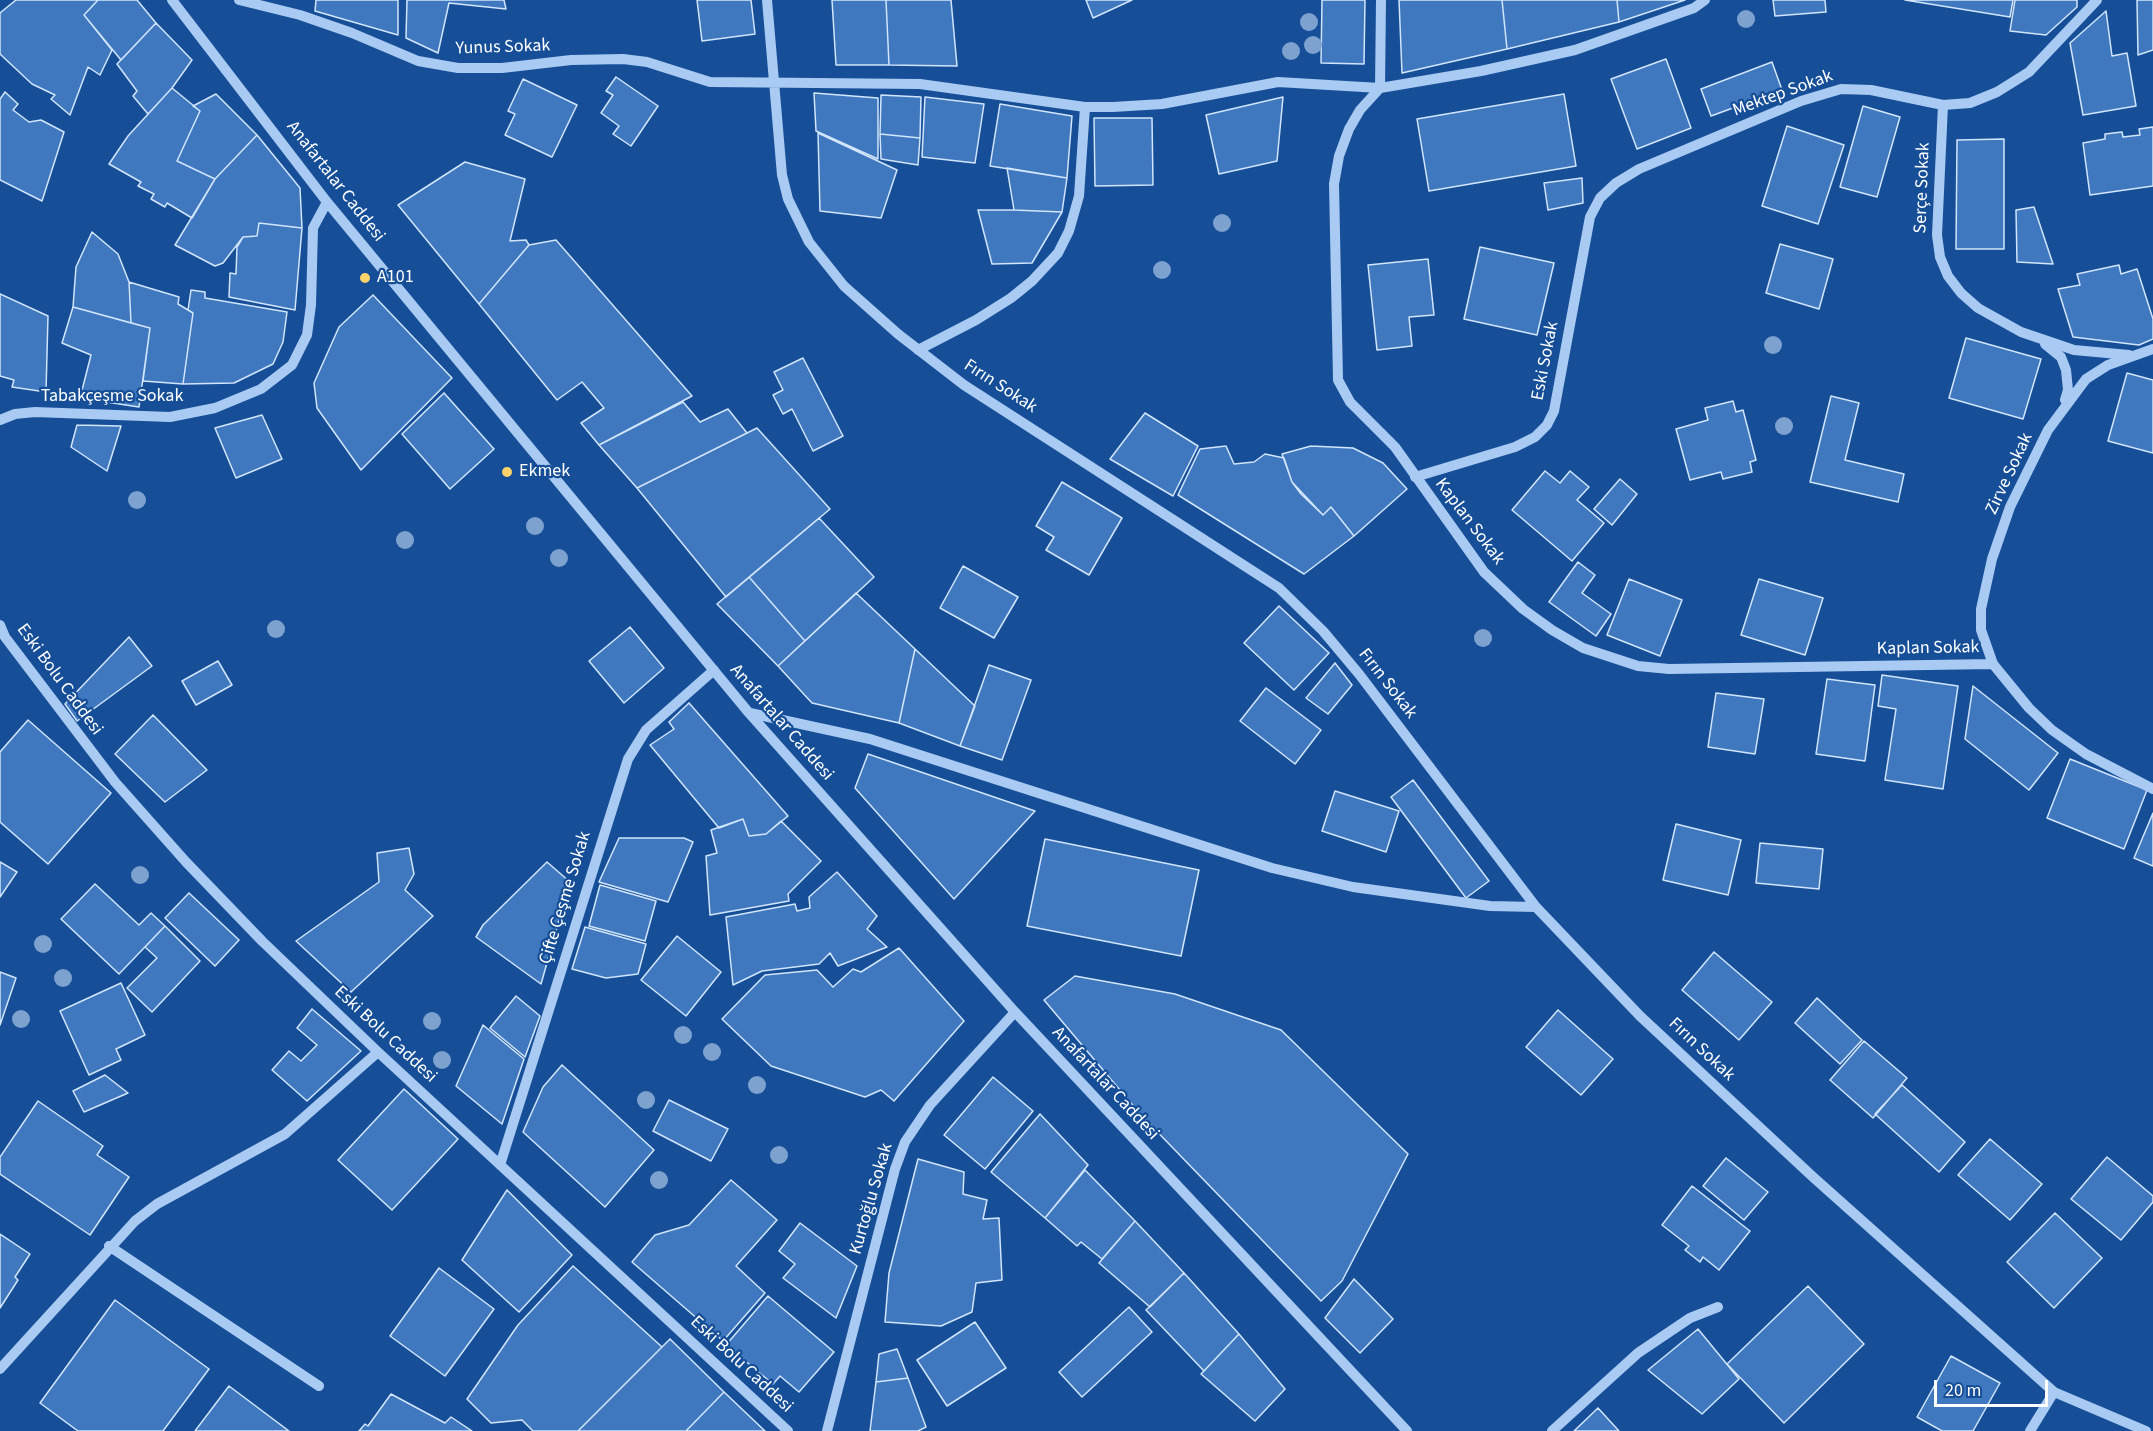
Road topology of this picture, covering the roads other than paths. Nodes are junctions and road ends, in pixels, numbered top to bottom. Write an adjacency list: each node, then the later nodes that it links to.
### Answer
1 (172, 0): 2 (street); 13 (street, Anafartalar Caddesi)
2 (186, 0)
3 (239, 0): 8 (street, Yunus Sokak)
4 (767, 0): 8 (street, Fırın Sokak)
5 (1381, 0): 9 (street)
6 (1705, 0): 9 (street, Yunus Sokak)
7 (2097, 0): 10 (street, Mektep Sokak)
8 (776, 82): 11 (street, Yunus Sokak); 16 (street, Fırın Sokak)
9 (1380, 88): 11 (street, Yunus Sokak); 20 (street, Kaplan Sokak)
10 (1943, 105): 12 (street, Mektep Sokak); 14 (street, Serçe Sokak)
11 (1085, 106): 16 (street)
12 (1600, 198): 20 (street, Eski Sokak)
13 (327, 201): 19 (street, Tabakçeşme Sokak); 24 (street, Anafartalar Caddesi)
14 (2033, 337): 17 (street, Serçe Sokak); 18 (street)
15 (2153, 349): 17 (street, Zirve Sokak)
16 (918, 350): 27 (street, Fırın Sokak)
17 (2135, 355): 18 (street, Zirve Sokak)
18 (2060, 411): 23 (street, Zirve Sokak)
19 (0, 420)
20 (1415, 477): 23 (street, Kaplan Sokak)
21 (0, 625): 22 (street, Eski Bolu Caddesi)
22 (2, 637): 29 (street, Eski Bolu Caddesi)
23 (1993, 664): 26 (street, Zirve Sokak)
24 (714, 670): 25 (street, Anafartalar Caddesi); 30 (street, Çifte Çeşme Sokak)
25 (750, 713): 27 (street); 28 (street, Anafartalar Caddesi)
26 (2153, 789)
27 (1536, 907): 35 (street, Fırın Sokak)
28 (1015, 1012): 37 (street, Kurtoğlu Sokak); 38 (street, Anafartalar Caddesi)
29 (378, 1052): 30 (street, Eski Bolu Caddesi); 31 (street)
30 (500, 1166): 36 (street, Eski Bolu Caddesi)
31 (110, 1246): 33 (street); 34 (street)
32 (1718, 1307): 39 (street)
33 (0, 1369)
34 (320, 1386)
35 (2054, 1392): 40 (street); 41 (street, Fırın Sokak)
36 (788, 1431)
37 (827, 1431)
38 (1407, 1431)
39 (1552, 1431)
40 (2030, 1431)
41 (2145, 1431)

